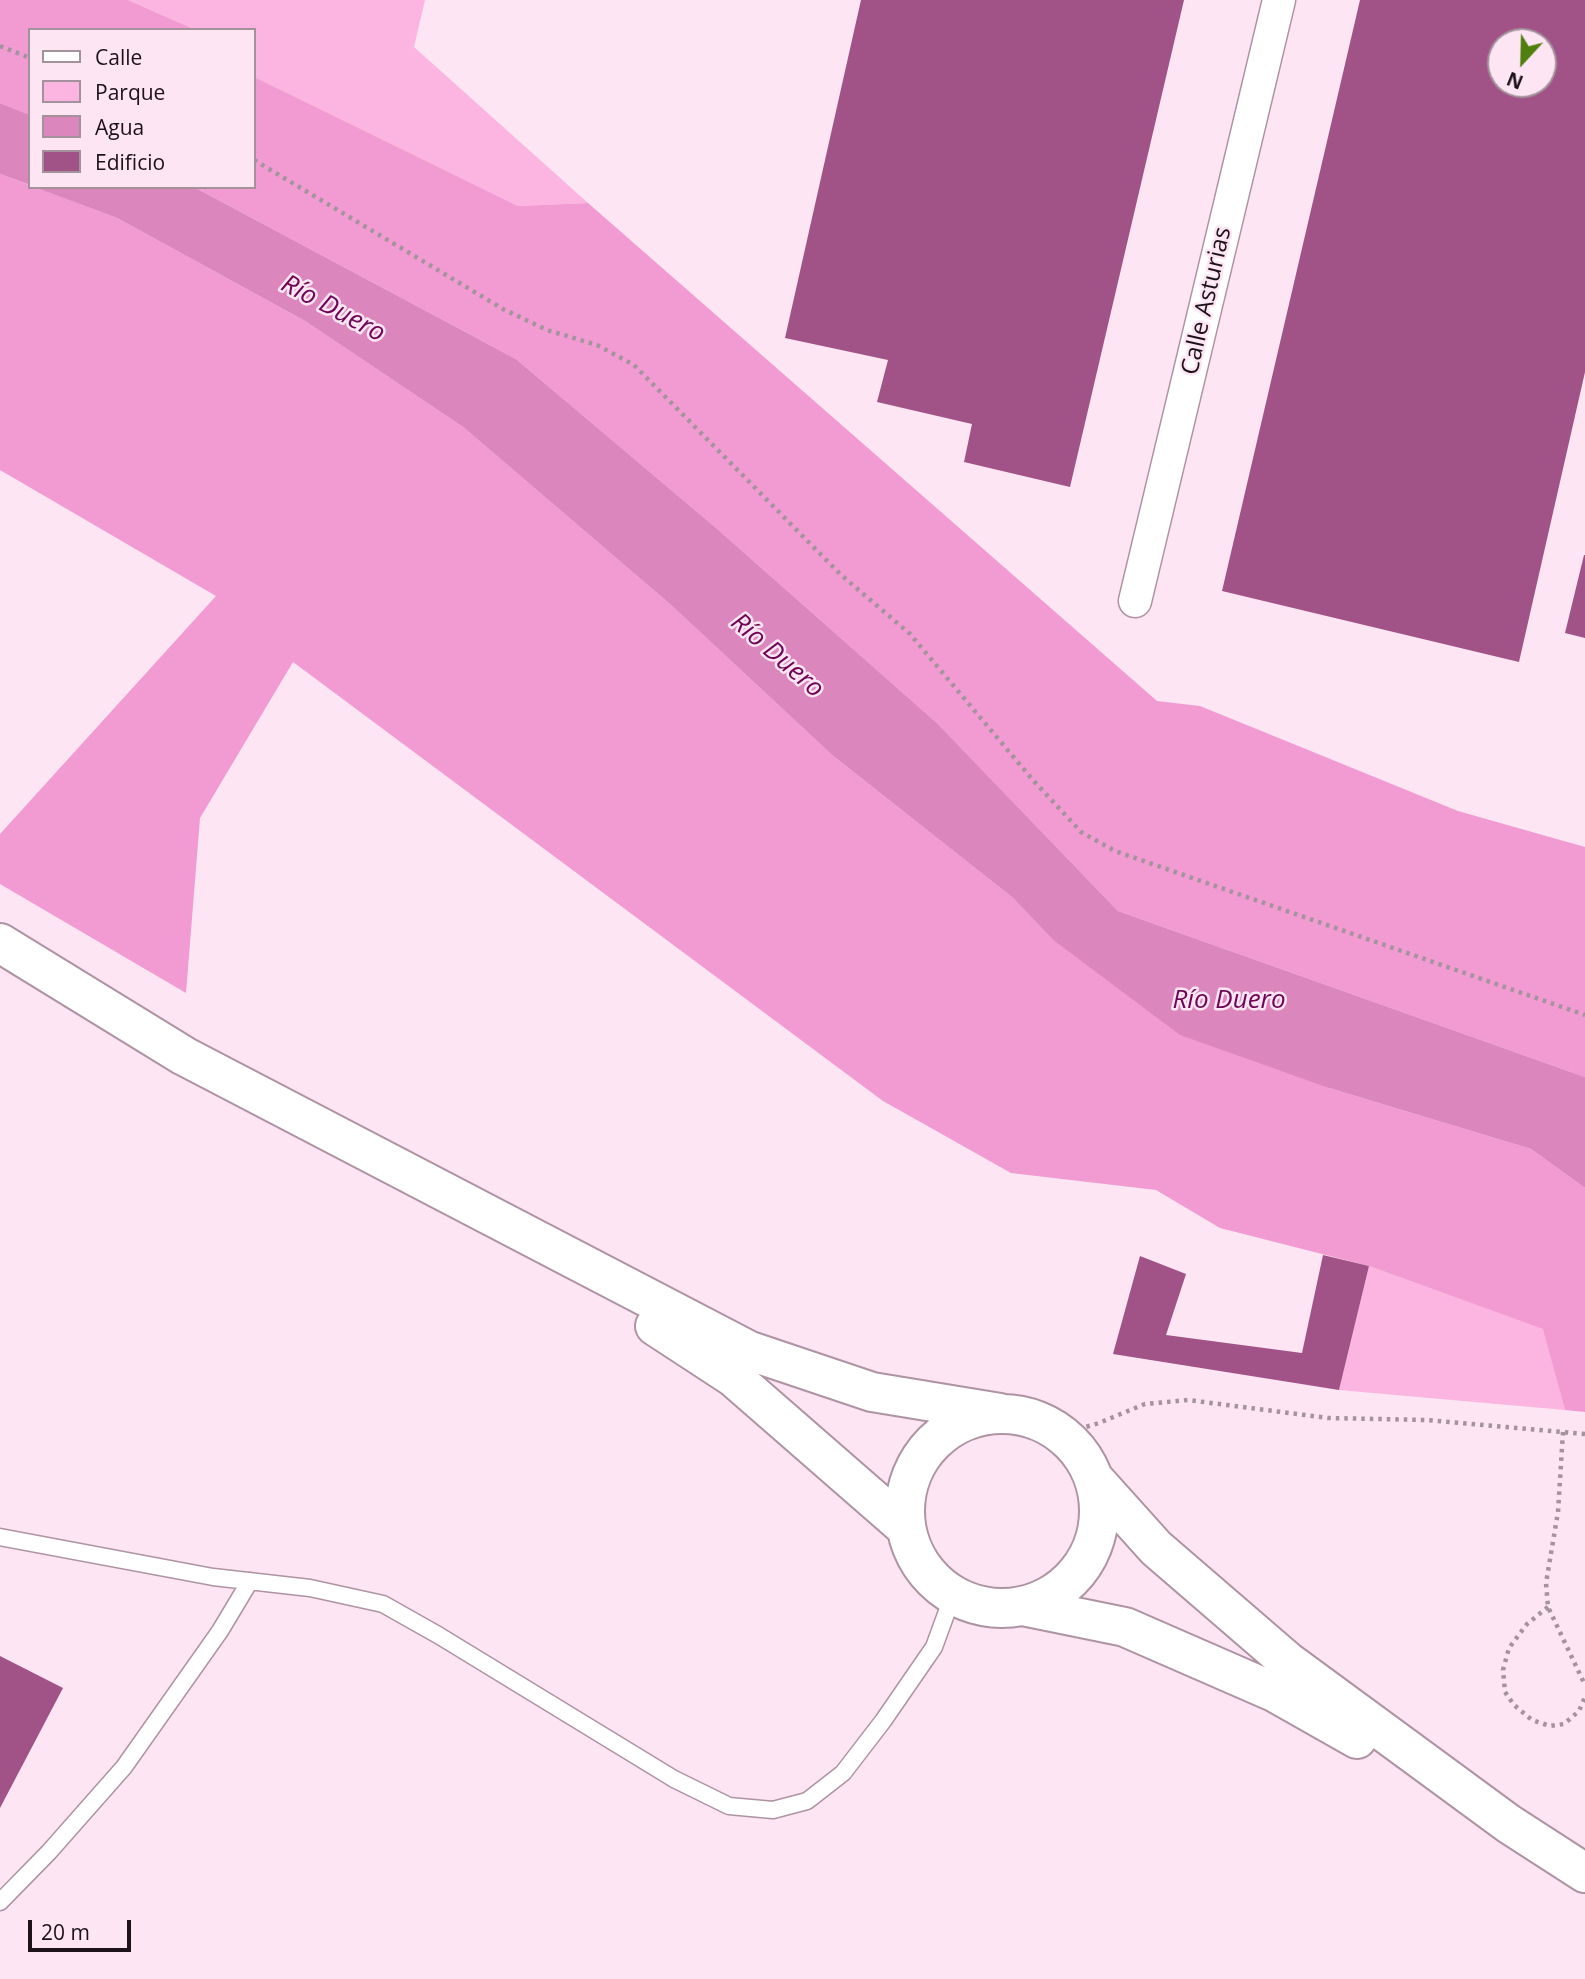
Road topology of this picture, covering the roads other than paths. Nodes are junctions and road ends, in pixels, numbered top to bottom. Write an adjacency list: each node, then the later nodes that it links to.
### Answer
1 (1279, 0): 2 (street, Calle Asturias)
2 (1135, 601)
3 (0, 943): 4 (main road)
4 (466, 1203): 5 (main road); 7 (main road)
5 (1000, 1413): 6 (main road); 7 (main road)
6 (1094, 1479): 11 (main road); 12 (main road)
7 (905, 1527): 10 (main road)
8 (0, 1537): 9 (lane)
9 (250, 1581): 10 (lane); 14 (lane)
10 (953, 1595): 11 (main road)
11 (1022, 1606): 12 (main road)
12 (1509, 1824): 13 (main road)
13 (1585, 1873)
14 (0, 1902)

